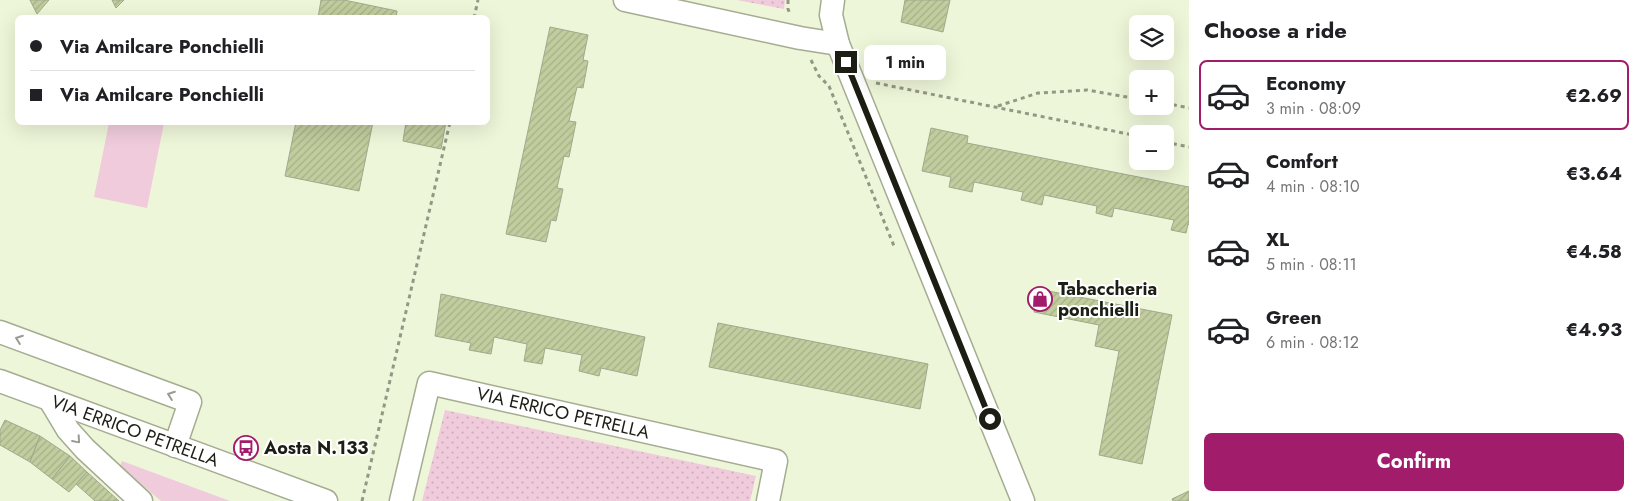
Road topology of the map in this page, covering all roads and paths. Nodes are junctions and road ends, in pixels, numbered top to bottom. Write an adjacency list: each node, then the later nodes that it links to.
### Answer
1 (478, 0): 6 (path)
2 (625, 0): 7 (street)
3 (788, 0): 5 (path)
4 (833, 0): 7 (street)
5 (788, 9)
6 (475, 15)
7 (838, 44): 8 (street)
8 (853, 79): 9 (path); 12 (path); 27 (street)
9 (828, 86)
10 (1129, 97): 12 (path)
11 (1174, 105): 13 (path)
12 (996, 106): 15 (path)
13 (1189, 108)
14 (449, 125): 24 (path)
15 (1129, 134)
16 (1174, 144): 17 (path)
17 (1189, 147)
18 (0, 332): 21 (street, one-way to 18)
19 (0, 381): 20 (street, VIA ERRICO PETRELLA)
20 (50, 400): 21 (street, VIA ERRICO PETRELLA); 22 (street, one-way to 22)
21 (176, 446): 23 (street, VIA ERRICO PETRELLA)
22 (141, 501)
23 (326, 501)
24 (362, 501)
25 (401, 501): 26 (street, VIA ERRICO PETRELLA)
26 (768, 501)
27 (1023, 501)

